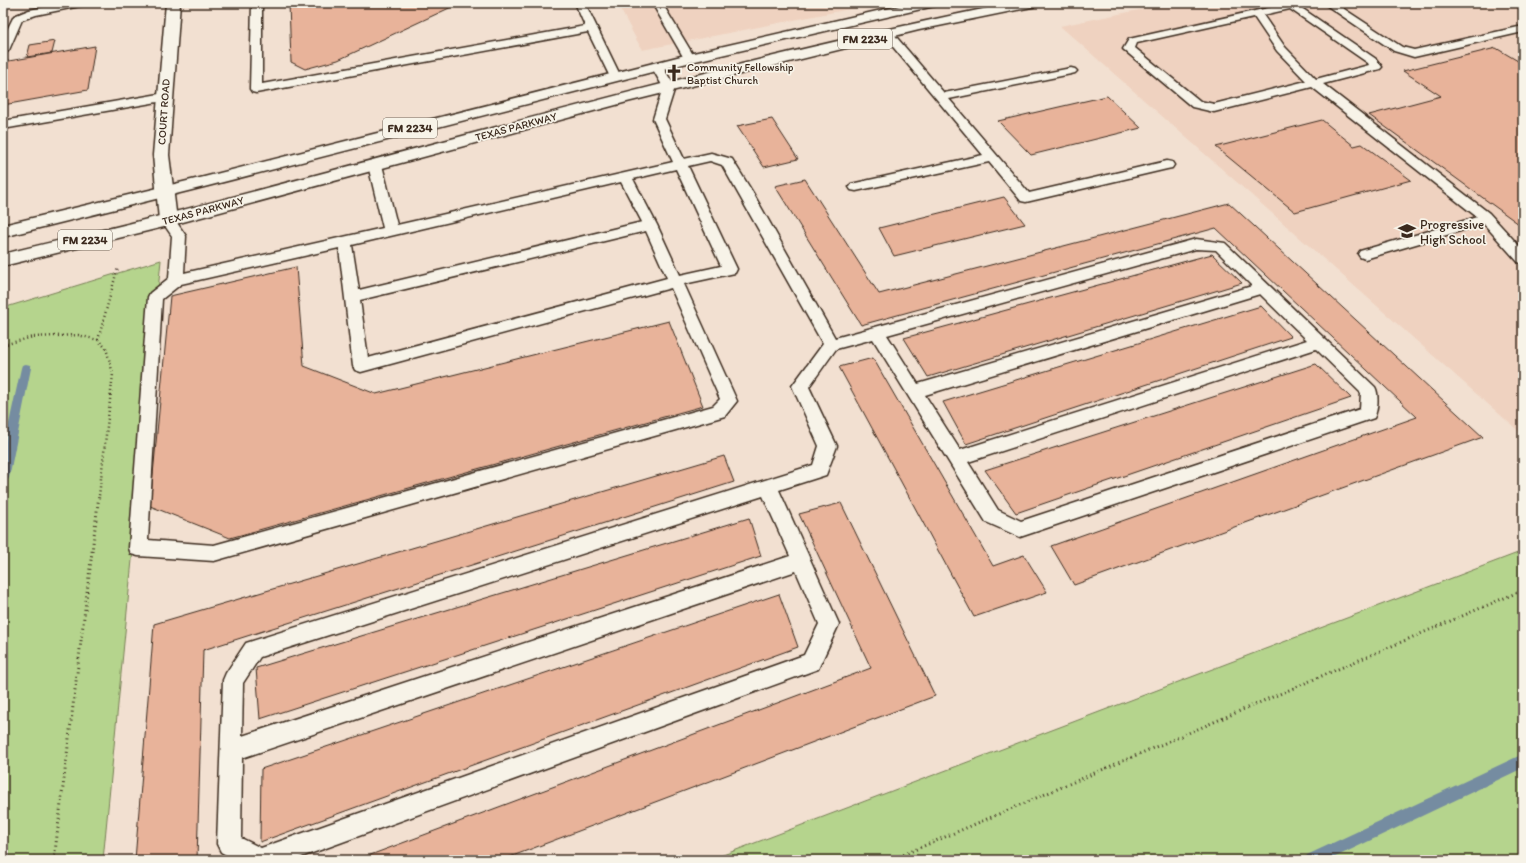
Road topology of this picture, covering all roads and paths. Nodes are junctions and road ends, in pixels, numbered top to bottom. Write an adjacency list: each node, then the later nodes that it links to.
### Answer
1 (81, 3): 15 (lane)
2 (172, 3): 22 (main road, COURT ROAD)
3 (257, 3): 12 (lane)
4 (580, 3): 12 (lane)
5 (930, 3): 16 (main road, TEXAS PARKWAY / FM 2234)
6 (1032, 3): 14 (main road, TEXAS PARKWAY / FM 2234)
7 (1304, 3): 10 (lane)
8 (1328, 3): 13 (lane)
9 (661, 4): 16 (lane)
10 (1292, 6): 11 (lane); 20 (lane)
11 (1256, 14): 20 (lane); 20 (lane)
12 (592, 28): 19 (lane)
13 (1523, 29)
14 (888, 34): 21 (main road, TEXAS PARKWAY / FM 2234); 23 (lane)
15 (3, 50)
16 (689, 58): 17 (main road, TEXAS PARKWAY / FM 2234)
17 (657, 66): 19 (main road, TEXAS PARKWAY / FM 2234); 21 (lane)
18 (1071, 72): 23 (lane)
19 (615, 77): 31 (main road, TEXAS PARKWAY / FM 2234)
20 (1314, 83): 32 (lane)
21 (669, 86): 26 (lane); 27 (main road, TEXAS PARKWAY / FM 2234)
22 (164, 97): 24 (lane); 31 (main road, COURT ROAD)
23 (942, 97): 25 (lane)
24 (3, 125)
25 (992, 157): 28 (lane); 30 (lane)
26 (680, 164): 29 (lane); 43 (lane); 49 (lane)
27 (375, 165): 33 (main road, TEXAS PARKWAY / FM 2234); 36 (lane)
28 (1167, 165)
29 (625, 176): 34 (lane); 36 (lane)
30 (856, 187)
31 (164, 192): 33 (main road, COURT ROAD); 35 (main road, TEXAS PARKWAY / FM 2234)
32 (1487, 219): 38 (lane); 39 (lane)
33 (168, 220): 40 (main road, TEXAS PARKWAY / FM 2234); 42 (lane)
34 (650, 225): 43 (lane); 45 (lane)
35 (3, 231)
36 (391, 231): 37 (lane)
37 (345, 242): 42 (lane); 45 (lane)
38 (1365, 254)
39 (1523, 259)
40 (3, 260)
41 (118, 267): 47 (path)
42 (176, 280): 43 (lane)
43 (676, 281): 45 (lane)
44 (1263, 288): 46 (lane); 48 (lane); 51 (lane)
45 (352, 297)
46 (877, 332): 49 (lane); 51 (lane)
47 (98, 340): 50 (path); 57 (path)
48 (1319, 342): 52 (lane); 52 (lane)
49 (831, 345): 53 (lane)
50 (3, 346)
51 (914, 392): 52 (lane)
52 (956, 459)
53 (768, 486): 54 (lane); 56 (lane)
54 (801, 561): 56 (lane); 58 (lane)
55 (1523, 590): 59 (path)
56 (231, 751): 58 (lane)
57 (54, 860)
58 (260, 860)
59 (891, 860)

